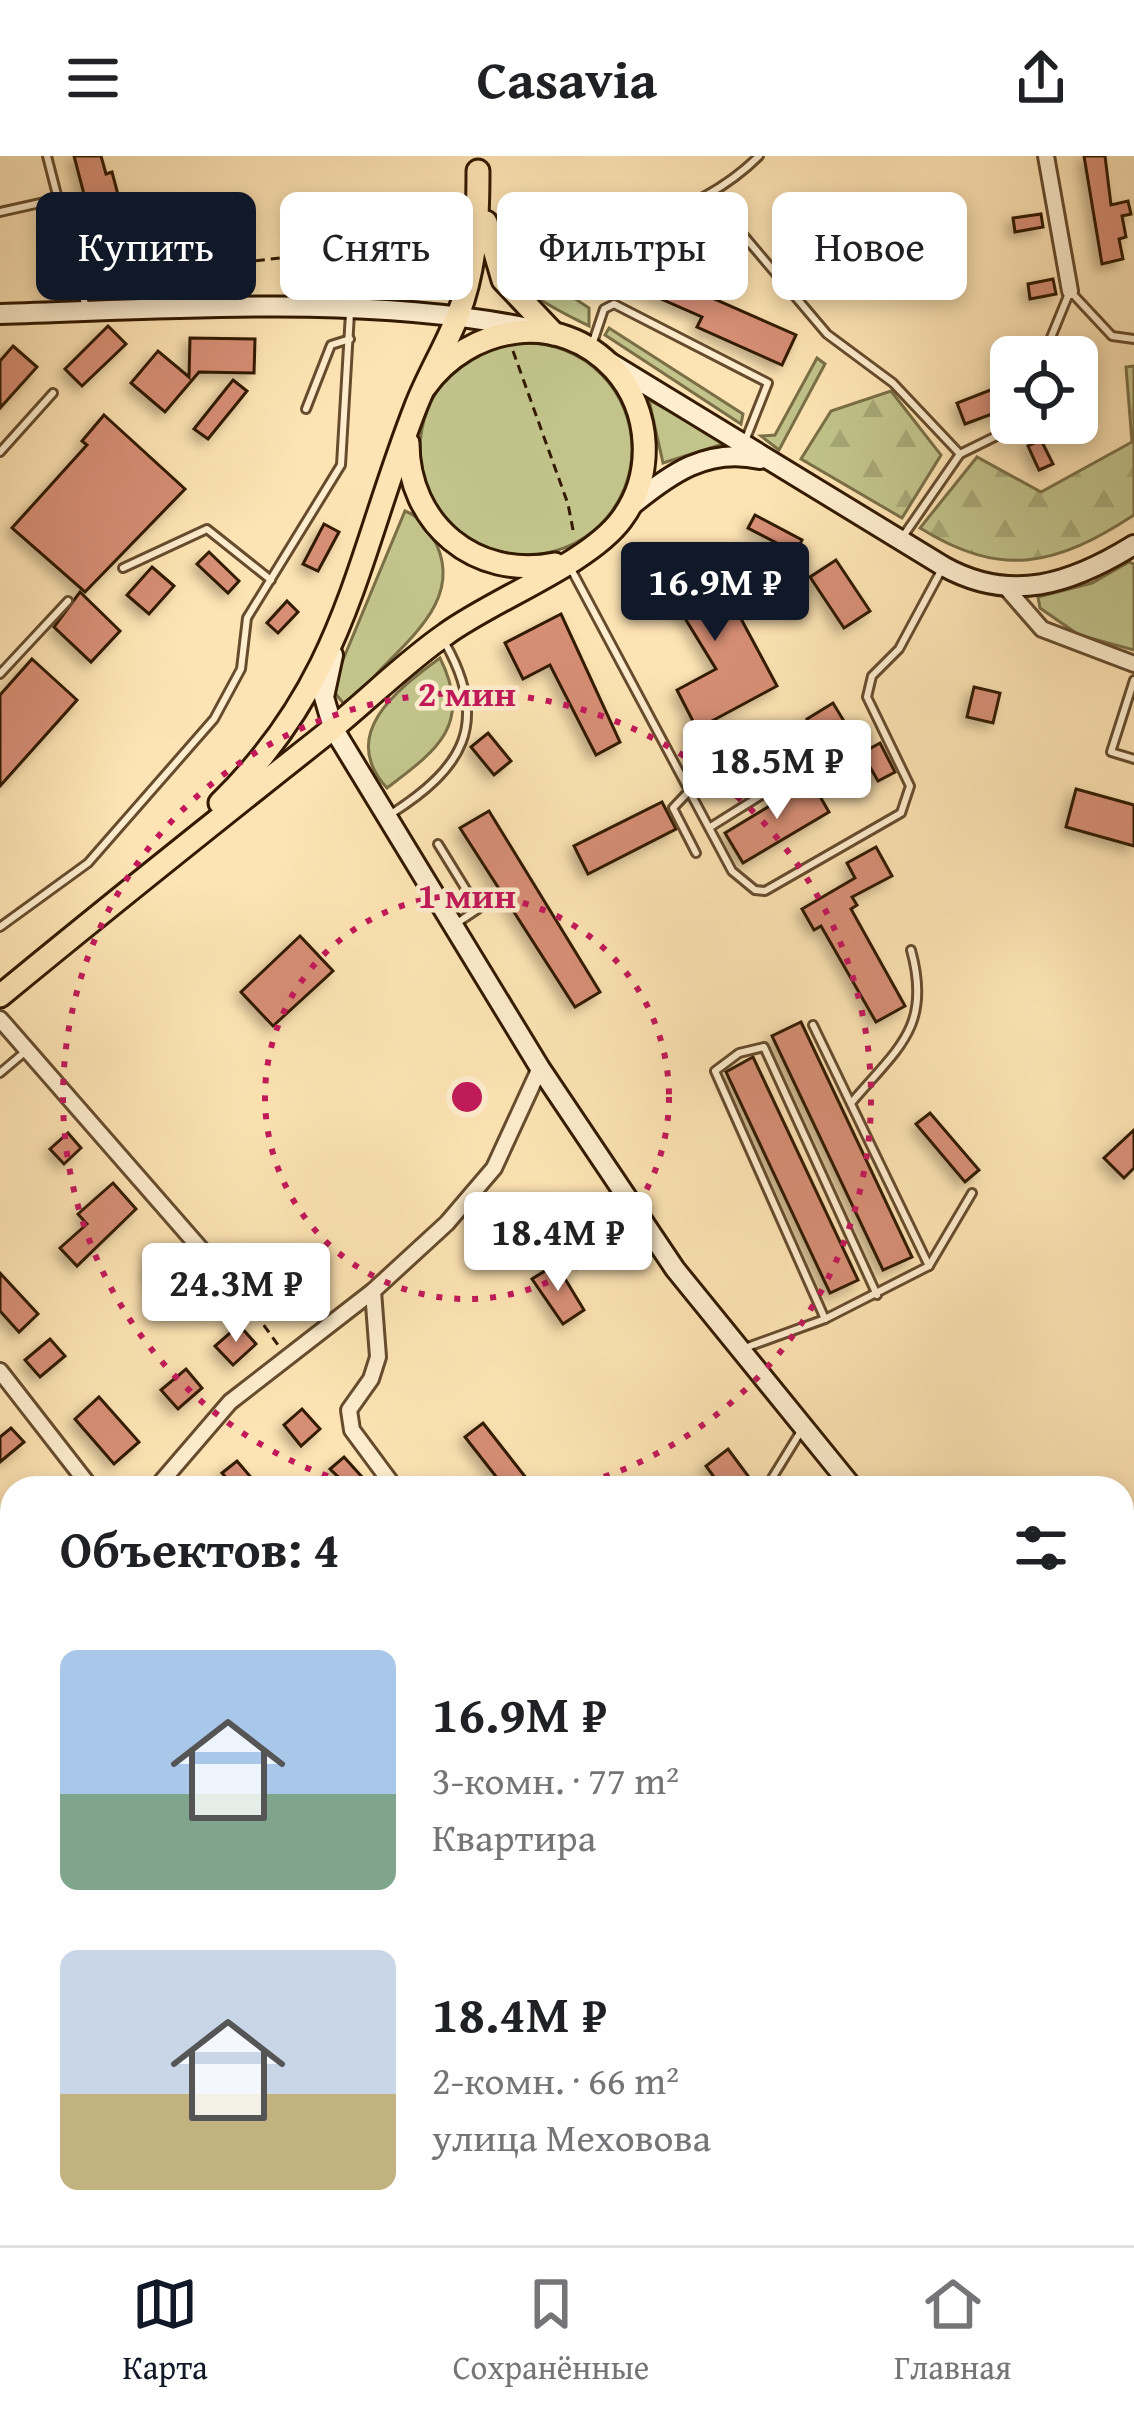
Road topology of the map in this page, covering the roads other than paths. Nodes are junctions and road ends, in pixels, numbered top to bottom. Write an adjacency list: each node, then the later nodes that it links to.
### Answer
1 (47, 156): 5 (lane)
2 (759, 156): 6 (lane)
3 (1046, 156): 12 (street)
4 (478, 164): 9 (main road)
5 (56, 192)
6 (717, 192)
7 (36, 204): 8 (lane)
8 (0, 212)
9 (483, 237): 10 (lane); 17 (main road); 18 (main road)
10 (497, 239)
11 (748, 241): 30 (lane)
12 (1070, 291): 19 (lane); 21 (lane)
13 (84, 300): 14 (lane)
14 (87, 311): 15 (main road); 16 (main road)
15 (350, 312): 17 (main road); 20 (lane)
16 (0, 314)
17 (459, 314): 18 (main road); 23 (main road)
18 (554, 334): 22 (main road); 23 (main road)
19 (1052, 336)
20 (350, 339): 25 (lane); 38 (lane)
21 (1134, 339)
22 (597, 354): 28 (main road); 28 (lane); 32 (main road)
23 (425, 387): 26 (main road)
24 (53, 393): 29 (lane)
25 (306, 409)
26 (411, 421): 35 (main road); 41 (main road)
27 (990, 439): 30 (lane)
28 (744, 444): 31 (main road)
29 (0, 452)
30 (960, 454): 33 (lane)
31 (772, 461): 32 (main road); 33 (main road)
32 (631, 506): 35 (main road)
33 (900, 540): 36 (main road)
34 (1134, 545): 39 (main road)
35 (567, 561): 42 (main road); 49 (lane)
36 (943, 566): 39 (main road); 51 (lane)
37 (123, 568): 38 (lane)
38 (271, 580): 56 (lane)
39 (1007, 590): 43 (street)
40 (68, 601): 44 (lane)
41 (341, 628): 46 (main road); 54 (main road)
42 (441, 637): 46 (main road); 50 (lane)
43 (1134, 664)
44 (0, 674)
45 (1134, 680): 47 (lane)
46 (333, 728): 50 (main road); 54 (main road)
47 (1134, 759)
48 (811, 764): 51 (lane)
49 (691, 789): 51 (lane); 53 (lane)
50 (388, 816): 55 (main road)
51 (711, 826)
52 (438, 844): 55 (lane)
53 (696, 853)
54 (137, 882): 58 (main road)
55 (454, 925): 62 (main road)
56 (0, 927)
57 (911, 950): 64 (lane)
58 (0, 996)
59 (0, 1019): 61 (street)
60 (813, 1025): 64 (lane)
61 (26, 1051): 63 (lane); 69 (street)
62 (540, 1068): 67 (street); 71 (main road)
63 (0, 1073)
64 (851, 1103): 66 (lane)
65 (972, 1193): 66 (lane)
66 (929, 1266): 68 (lane)
67 (374, 1291): 75 (street); 76 (street)
68 (878, 1295): 70 (lane); 70 (lane)
69 (247, 1302)
70 (824, 1319): 71 (lane)
71 (739, 1350): 73 (main road)
72 (0, 1371): 74 (street)
73 (803, 1428): 77 (lane); 78 (main road)
74 (82, 1476)
75 (166, 1476)
76 (386, 1476)
77 (773, 1476)
78 (843, 1476)

